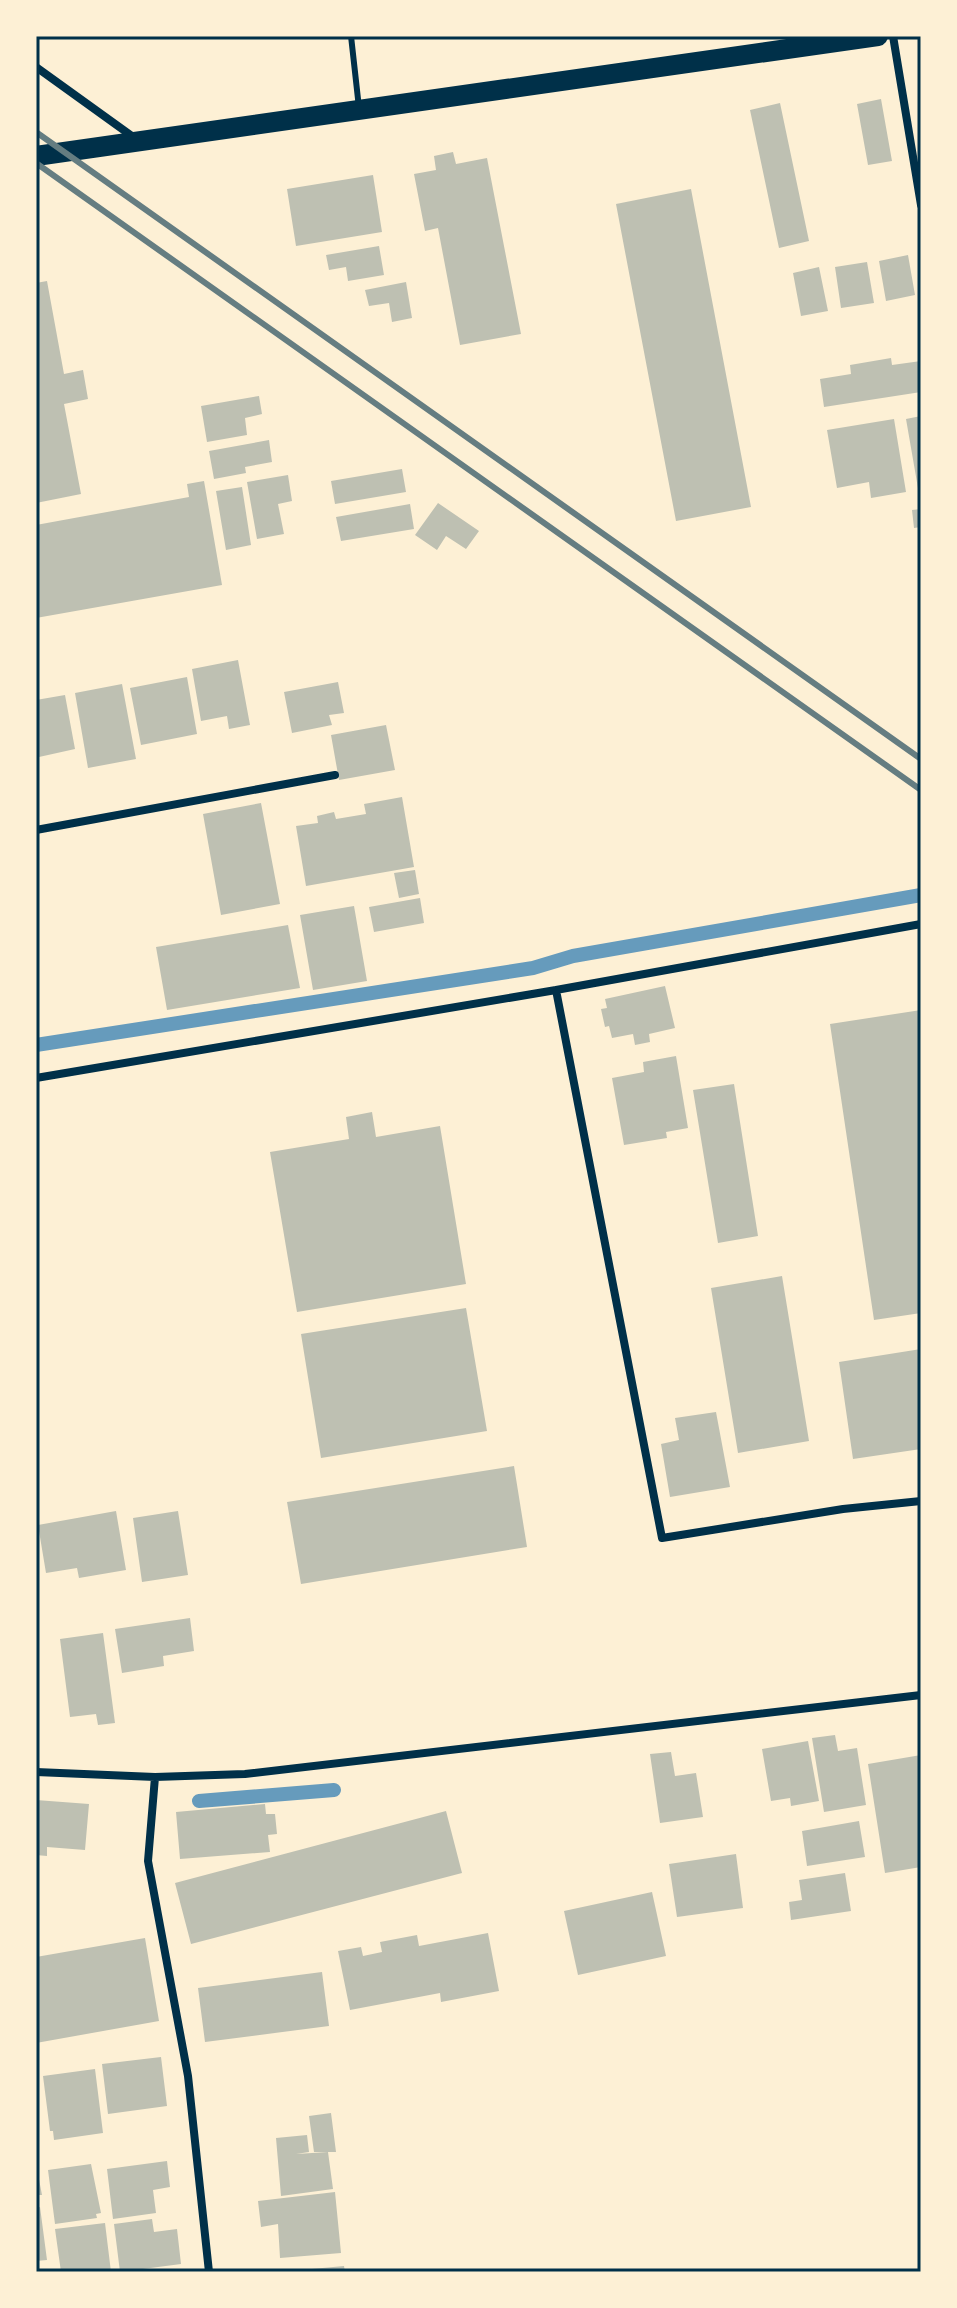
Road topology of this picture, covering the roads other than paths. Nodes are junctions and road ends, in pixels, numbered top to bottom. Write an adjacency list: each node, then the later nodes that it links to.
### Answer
1 (351, 36): 5 (lane)
2 (878, 36): 5 (main road)
3 (893, 36): 8 (street)
4 (36, 67): 6 (street)
5 (360, 111): 6 (main road)
6 (140, 141): 7 (main road)
7 (36, 156)
8 (921, 205)
9 (335, 775): 10 (street)
10 (36, 830)
11 (921, 924): 12 (street)
12 (556, 990): 13 (street); 14 (street)
13 (36, 1078)
14 (921, 1501)
15 (921, 1695): 17 (street)
16 (36, 1772): 17 (street)
17 (155, 1777): 18 (street)
18 (209, 2272)

